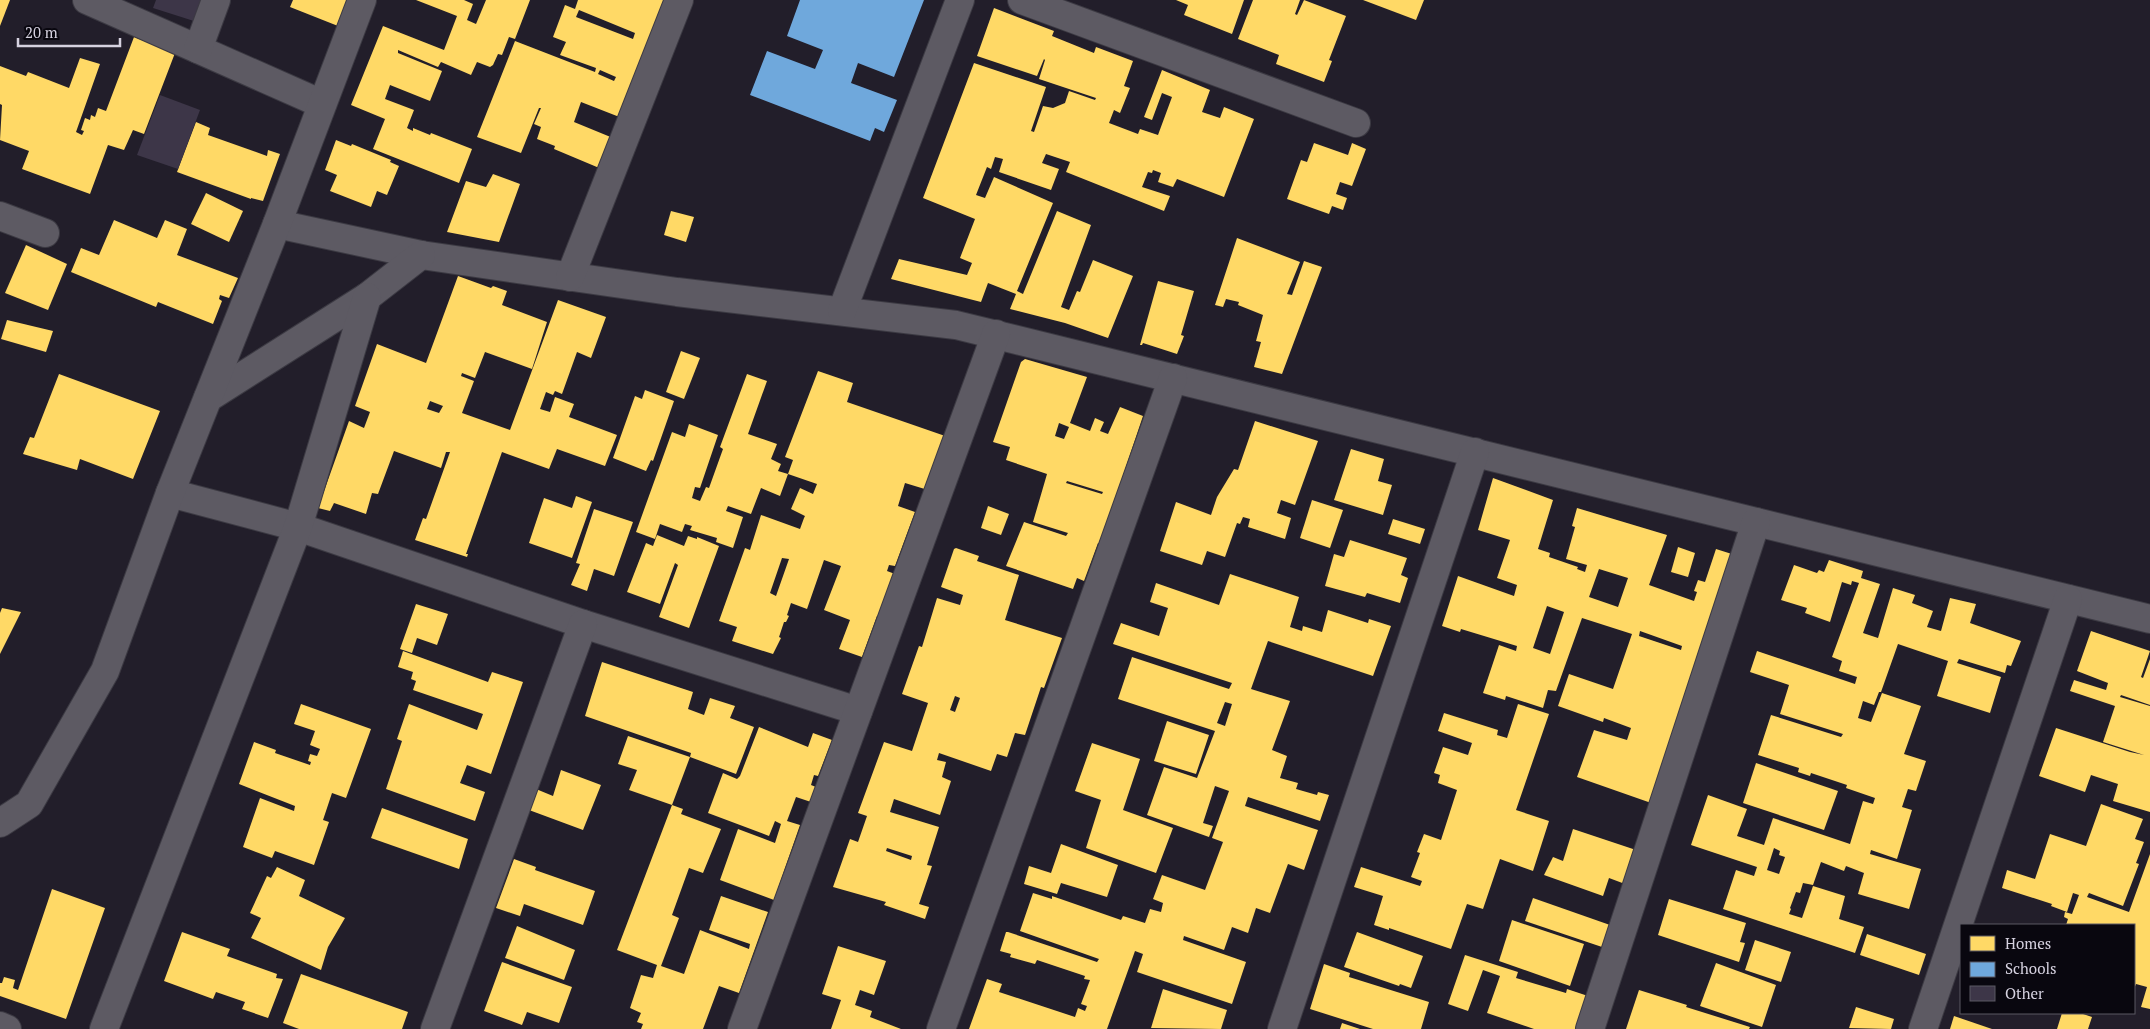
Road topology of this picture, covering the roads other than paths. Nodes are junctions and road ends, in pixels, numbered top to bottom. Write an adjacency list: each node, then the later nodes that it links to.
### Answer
1 (87, 0): 7 (street)
2 (216, 0): 7 (street)
3 (362, 0): 8 (street)
4 (679, 0): 14 (street)
5 (960, 0): 16 (street)
6 (1022, 0): 9 (street)
7 (198, 49): 8 (street)
8 (322, 104): 11 (street)
9 (1356, 123)
10 (0, 216): 12 (street)
11 (277, 224): 13 (street); 19 (street)
12 (45, 233)
13 (421, 255): 14 (street); 15 (street)
14 (570, 277): 16 (street)
15 (367, 297): 19 (street); 23 (street)
16 (842, 312): 17 (street)
17 (996, 334): 18 (street); 27 (street)
18 (1173, 378): 20 (street); 34 (street)
19 (208, 398): 21 (street)
20 (1475, 452): 22 (street); 35 (street)
21 (170, 493): 23 (street); 28 (street)
22 (1756, 522): 24 (street); 36 (street)
23 (298, 527): 26 (street); 31 (street)
24 (2068, 599): 25 (street); 37 (street)
25 (2150, 619)
26 (583, 624): 27 (street); 32 (street)
27 (858, 711): 33 (street)
28 (0, 823)
29 (0, 1026): 30 (street)
30 (7, 1029)
31 (104, 1029)
32 (435, 1029)
33 (742, 1029)
34 (942, 1029)
35 (1282, 1029)
36 (1590, 1029)
37 (1923, 1029)

